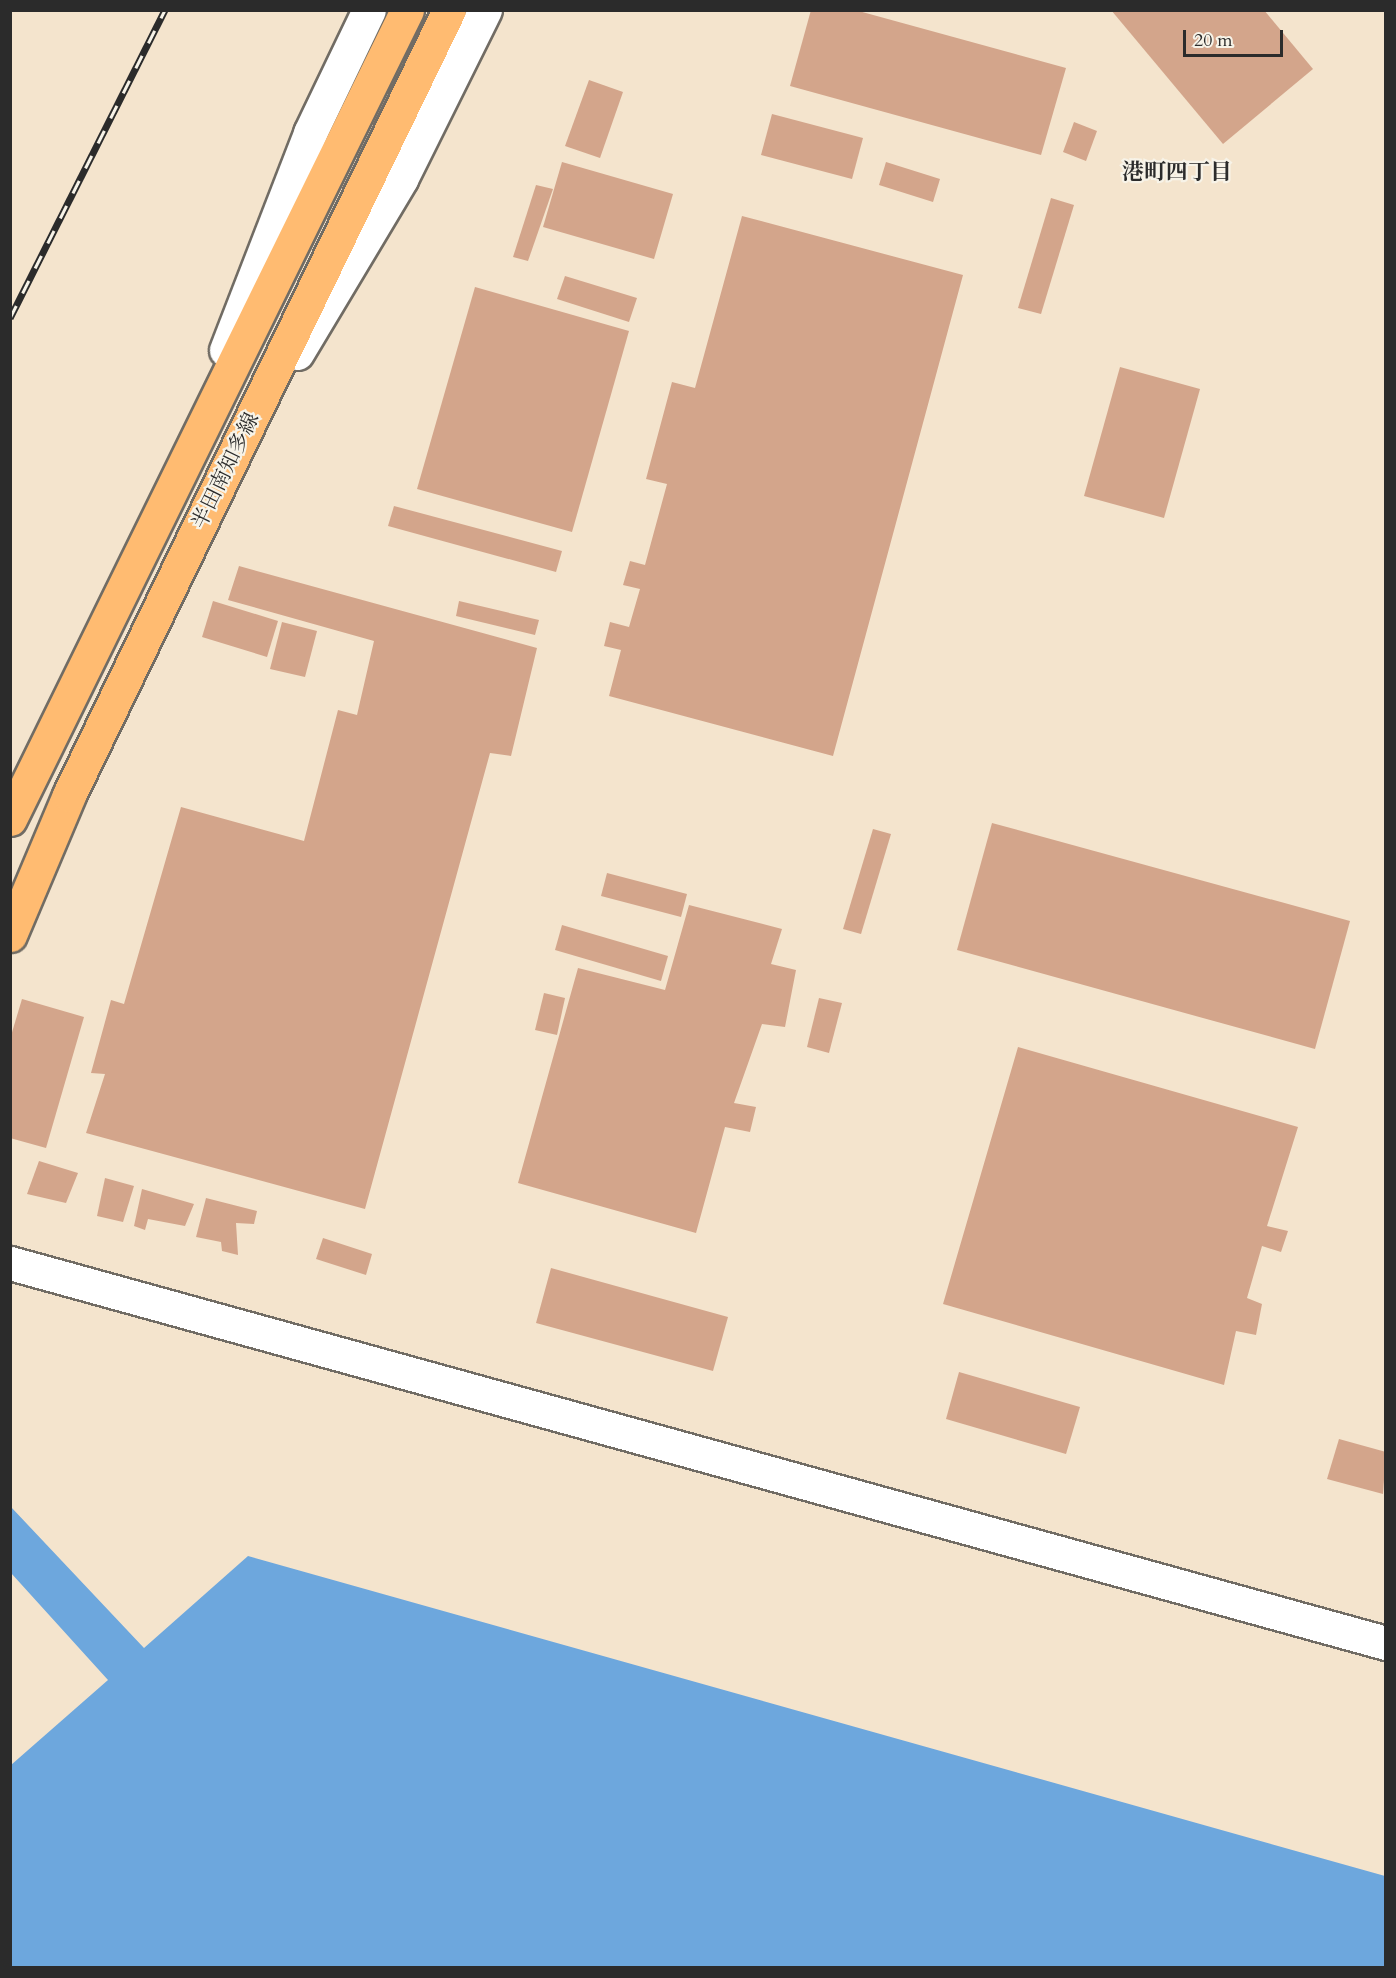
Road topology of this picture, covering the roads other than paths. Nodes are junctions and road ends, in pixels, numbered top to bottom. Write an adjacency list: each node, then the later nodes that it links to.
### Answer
1 (369, 10): 5 (street)
2 (407, 10): 5 (main road, 半田南知多線)
3 (449, 10): 6 (main road, 半田南知多線)
4 (485, 10): 6 (street)
5 (186, 452): 7 (main road, 半田南知多線)
6 (227, 468): 8 (main road, 半田南知多線)
7 (10, 819)
8 (10, 935)
9 (10, 1263): 10 (street)
10 (1386, 1643)

